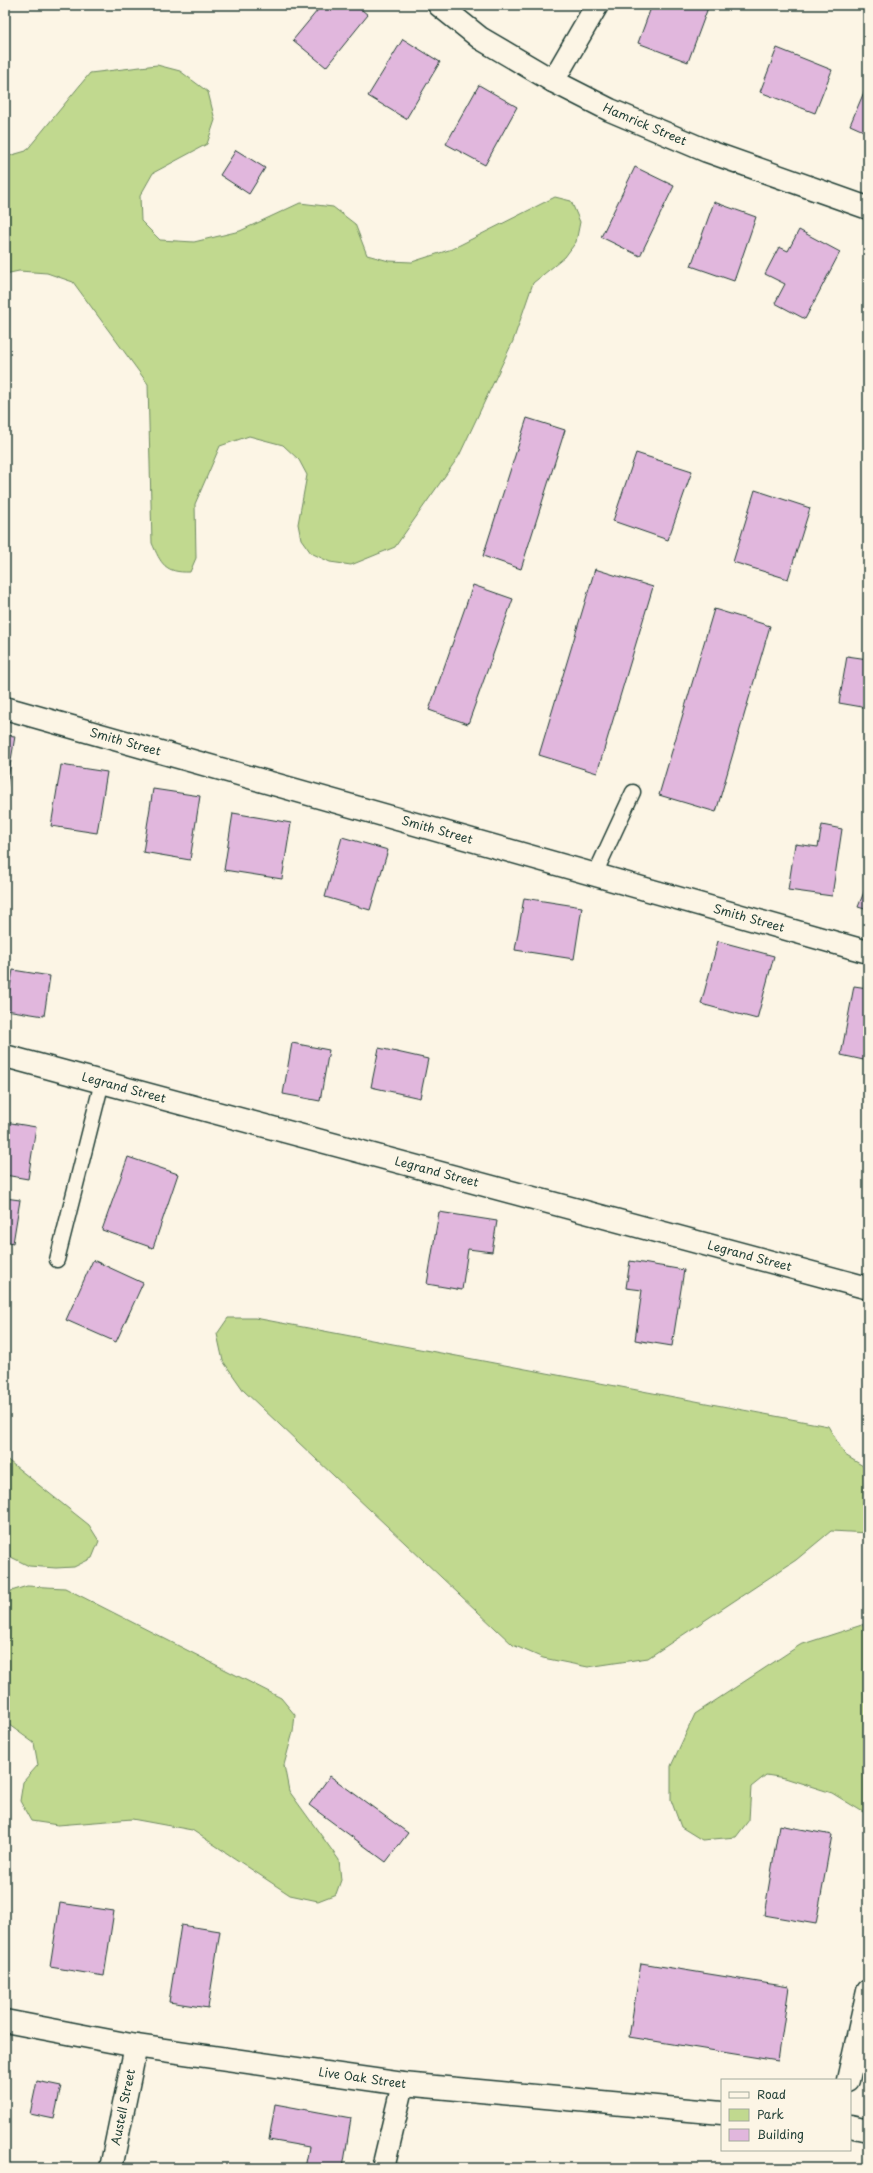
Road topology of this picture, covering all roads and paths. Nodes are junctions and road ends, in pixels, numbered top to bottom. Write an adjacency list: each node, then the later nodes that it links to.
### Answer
1 (439, 5): 3 (street, Hamrick Street)
2 (597, 5): 3 (street)
3 (553, 81): 4 (street, Hamrick Street)
4 (868, 208)
5 (5, 708): 7 (street, Smith Street)
6 (633, 792): 7 (lane)
7 (595, 874): 8 (street, Smith Street)
8 (868, 952)
9 (5, 1056): 10 (street, Legrand Street)
10 (102, 1082): 11 (lane); 12 (street, Legrand Street)
11 (57, 1260)
12 (868, 1288)
13 (868, 1991): 16 (street)
14 (5, 2021): 15 (street, Live Oak Street)
15 (136, 2046): 17 (street, Live Oak Street); 21 (street, Austell Street)
16 (848, 2079)
17 (404, 2084): 18 (street, Live Oak Street); 22 (street)
18 (721, 2113)
19 (851, 2126): 20 (street)
20 (868, 2130)
21 (111, 2168)
22 (384, 2168)

